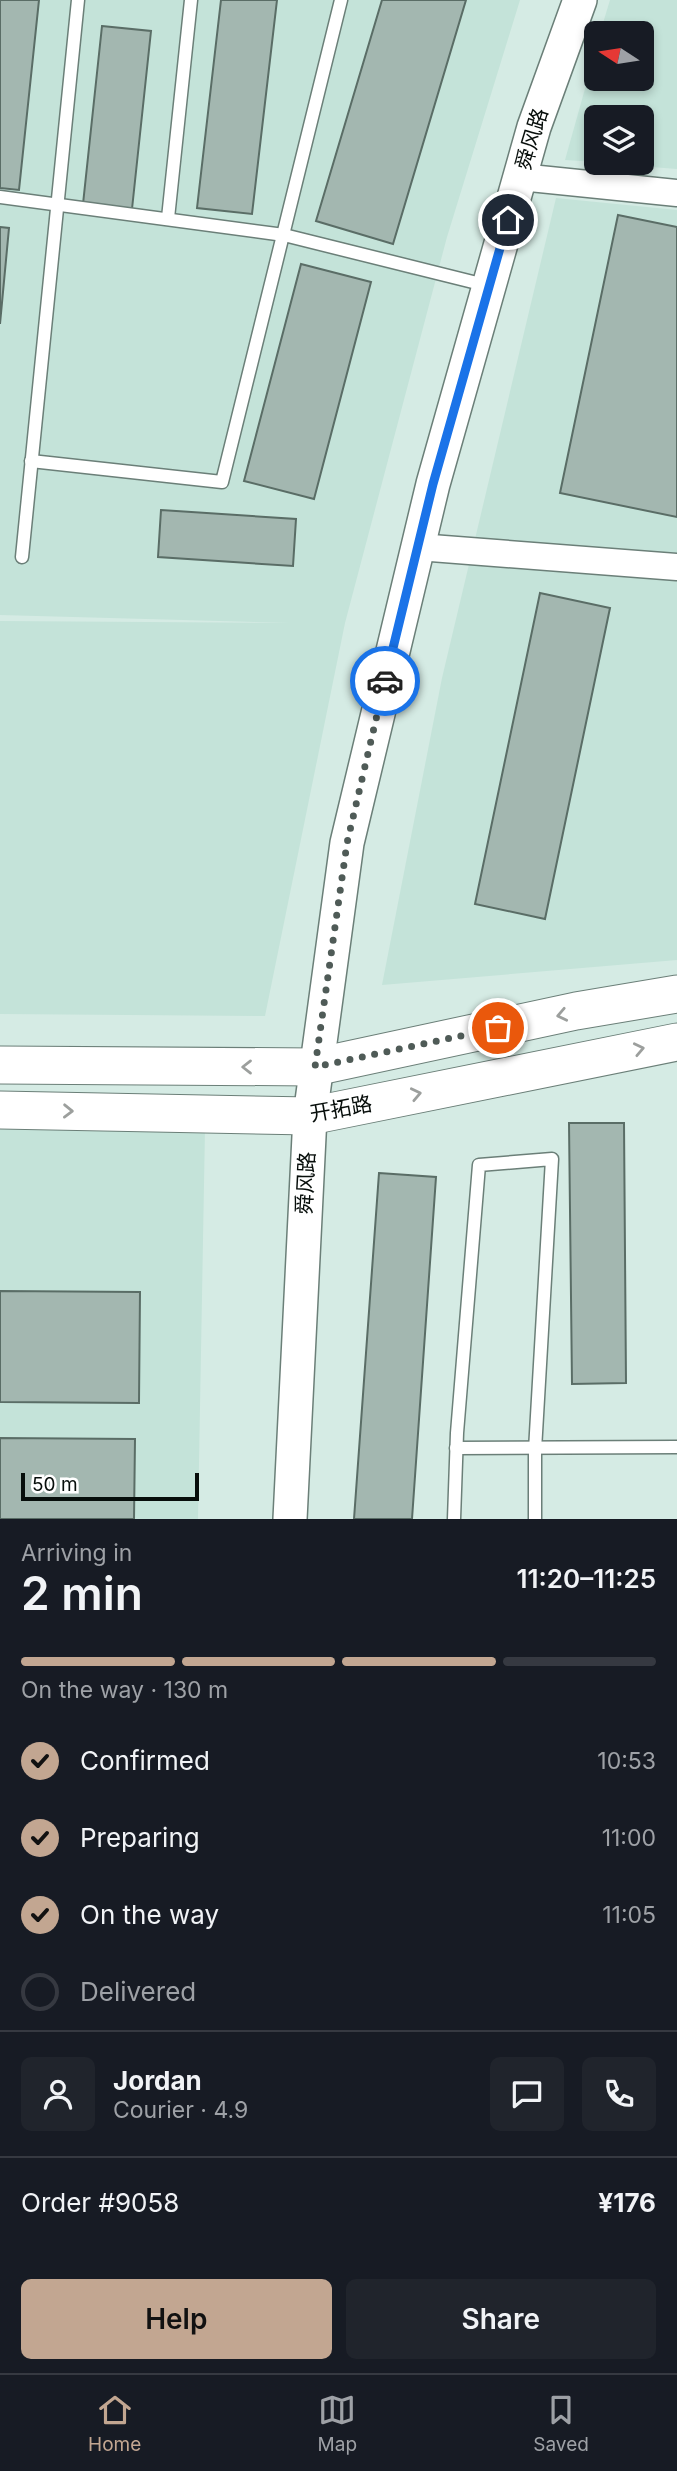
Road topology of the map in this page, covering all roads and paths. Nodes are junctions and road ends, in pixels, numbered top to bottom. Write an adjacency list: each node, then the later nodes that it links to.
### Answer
1 (78, 0): 8 (lane)
2 (191, 0): 9 (lane)
3 (341, 0): 10 (lane)
4 (580, 0): 5 (street, 舜风路)
5 (520, 177): 6 (street); 11 (street, 舜风路)
6 (677, 193)
7 (0, 197): 8 (lane)
8 (58, 203): 9 (lane); 12 (lane)
9 (168, 218): 10 (lane)
10 (284, 235): 11 (lane); 12 (lane)
11 (489, 286): 13 (street, 舜风路)
12 (31, 461): 14 (lane)
13 (418, 547): 15 (street); 19 (street, 舜风路)
14 (22, 557)
15 (677, 567)
16 (677, 994): 19 (main road, one-way to 19)
17 (677, 1042): 21 (main road, 开拓路, one-way to 17)
18 (0, 1065): 19 (main road, one-way to 18)
19 (315, 1067): 21 (street, 舜风路)
20 (0, 1110): 21 (main road, 开拓路, one-way to 21)
21 (310, 1116): 25 (street, 舜风路)
22 (677, 1447): 24 (lane)
23 (456, 1448): 24 (lane); 24 (lane); 26 (lane)
24 (535, 1450): 27 (lane)
25 (289, 1519)
26 (454, 1519)
27 (535, 1519)

